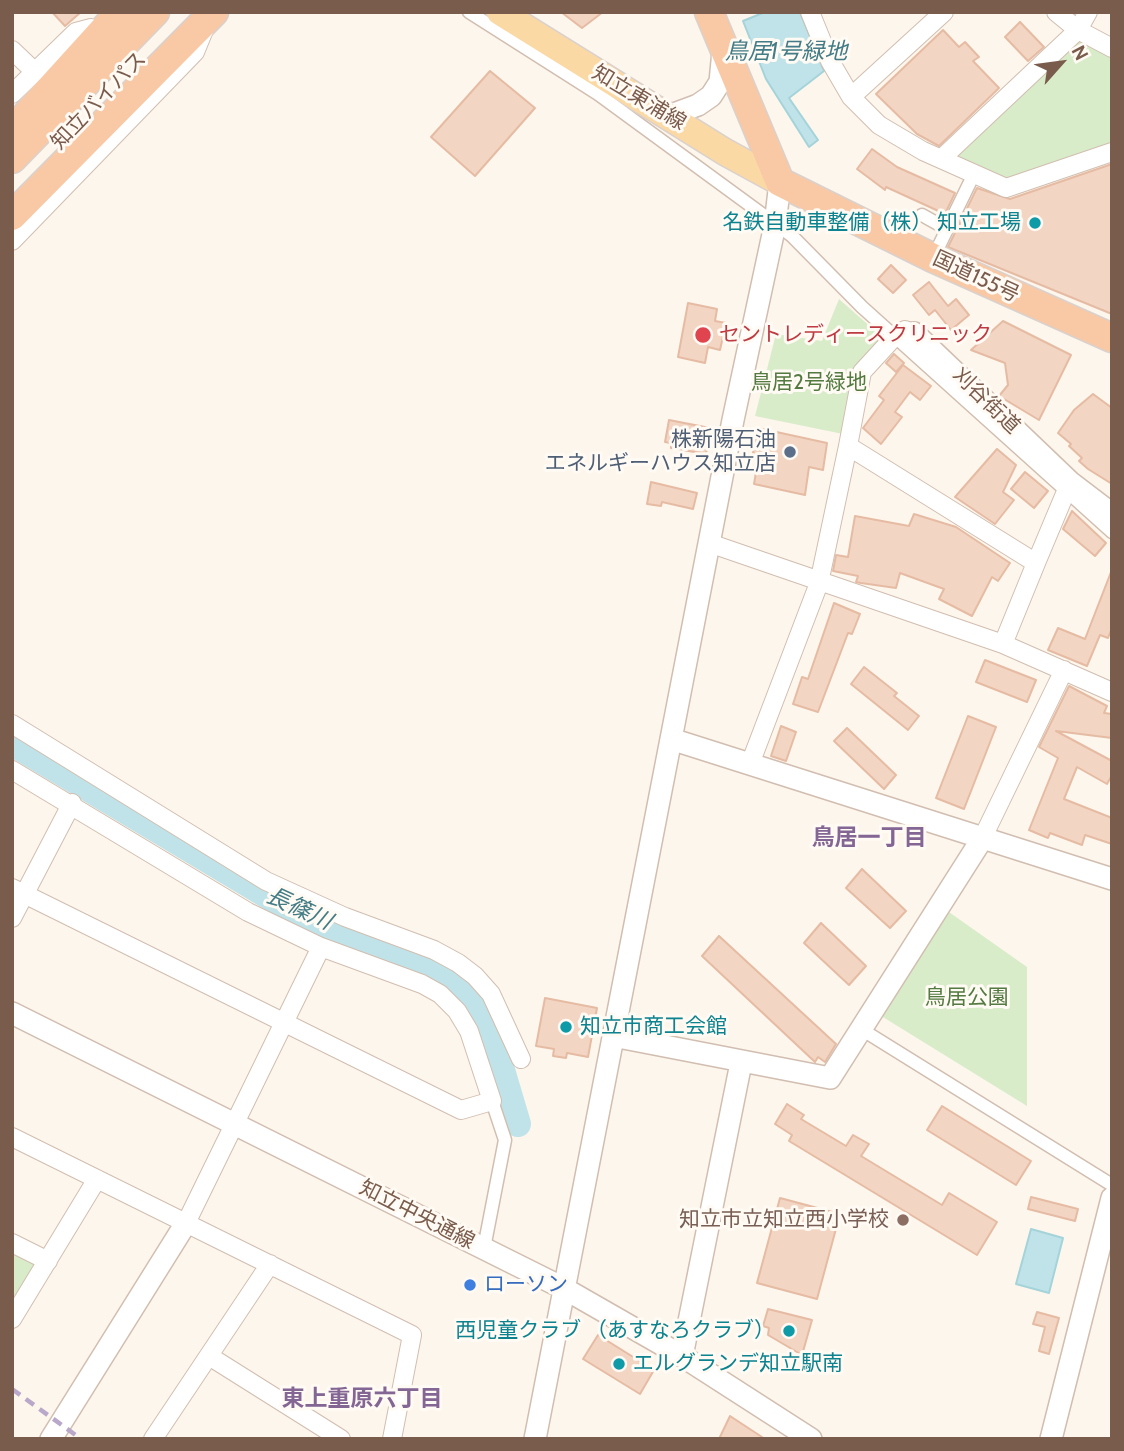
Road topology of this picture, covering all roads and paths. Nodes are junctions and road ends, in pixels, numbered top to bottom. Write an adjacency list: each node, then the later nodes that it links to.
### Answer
1 (120, 12): 12 (highway)
2 (155, 12): 22 (highway, 知立バイパス)
3 (470, 12): 29 (street)
4 (500, 12): 19 (main road, 知立東浦線)
5 (709, 12): 15 (highway)
6 (810, 12): 18 (street)
7 (944, 12): 18 (street)
8 (1056, 12): 11 (street)
9 (1088, 12): 11 (street)
10 (204, 13): 26 (highway, 知立バイパス); 28 (highway); 31 (street)
11 (1078, 30): 13 (street); 23 (street)
12 (100, 34): 16 (street); 20 (highway)
13 (1112, 48)
14 (12, 50): 16 (street)
15 (723, 51): 19 (street); 25 (highway)
16 (34, 71): 17 (street)
17 (12, 94)
18 (851, 97): 23 (street)
19 (671, 115): 25 (main road, 知立東浦線)
20 (13, 130)
21 (1112, 152): 24 (street)
22 (12, 159)
23 (942, 159): 24 (street)
24 (974, 174): 30 (street)
25 (780, 182): 29 (street); 32 (highway, 国道155号)
26 (12, 191)
27 (922, 215): 30 (street)
28 (12, 216)
29 (775, 225): 33 (street); 39 (street)
30 (947, 229): 32 (street)
31 (12, 241)
32 (933, 258): 34 (highway, 国道155号)
33 (905, 334): 35 (street); 36 (street, 刈谷街道)
34 (1112, 338)
35 (848, 446): 40 (street); 41 (street)
36 (1064, 481): 37 (street, 刈谷街道); 38 (street); 40 (street)
37 (1112, 514)
38 (1112, 532)
39 (709, 543): 41 (street); 46 (street)
40 (1036, 564): 42 (street)
41 (819, 583): 42 (street); 47 (street)
42 (1003, 644): 43 (street)
43 (1064, 670): 44 (street); 50 (street)
44 (1112, 692)
45 (12, 724): 59 (street)
46 (671, 739): 47 (street); 58 (street)
47 (750, 764): 50 (street)
48 (12, 770): 49 (street)
49 (72, 803): 52 (street); 54 (street)
50 (982, 839): 51 (street); 57 (street)
51 (1112, 879)
52 (18, 891): 53 (street); 56 (street)
53 (12, 918)
54 (320, 947): 56 (street); 61 (street)
55 (12, 1013): 62 (street, 知立中央通線)
56 (282, 1022): 61 (street); 62 (street)
57 (861, 1029): 60 (street); 65 (street)
58 (613, 1036): 60 (street); 73 (street)
59 (521, 1059)
60 (741, 1063): 76 (street)
61 (492, 1101): 69 (street)
62 (234, 1122): 67 (street); 69 (street, 知立中央通線)
63 (12, 1137): 64 (street)
64 (97, 1179): 67 (street); 70 (street)
65 (1112, 1185)
66 (1112, 1198): 71 (street)
67 (186, 1223): 72 (street); 77 (street)
68 (12, 1243): 70 (street)
69 (484, 1248): 73 (street, 知立中央通線)
70 (48, 1261): 74 (street)
71 (1105, 1262): 83 (street)
72 (270, 1264): 75 (street); 80 (street)
73 (565, 1289): 76 (street, 知立中央通線); 81 (street)
74 (12, 1319)
75 (209, 1356): 78 (street); 79 (street)
76 (682, 1356): 82 (street, 知立中央通線)
77 (51, 1439)
78 (153, 1439)
79 (341, 1439)
80 (392, 1439)
81 (535, 1439)
82 (811, 1439)
83 (1051, 1439)

